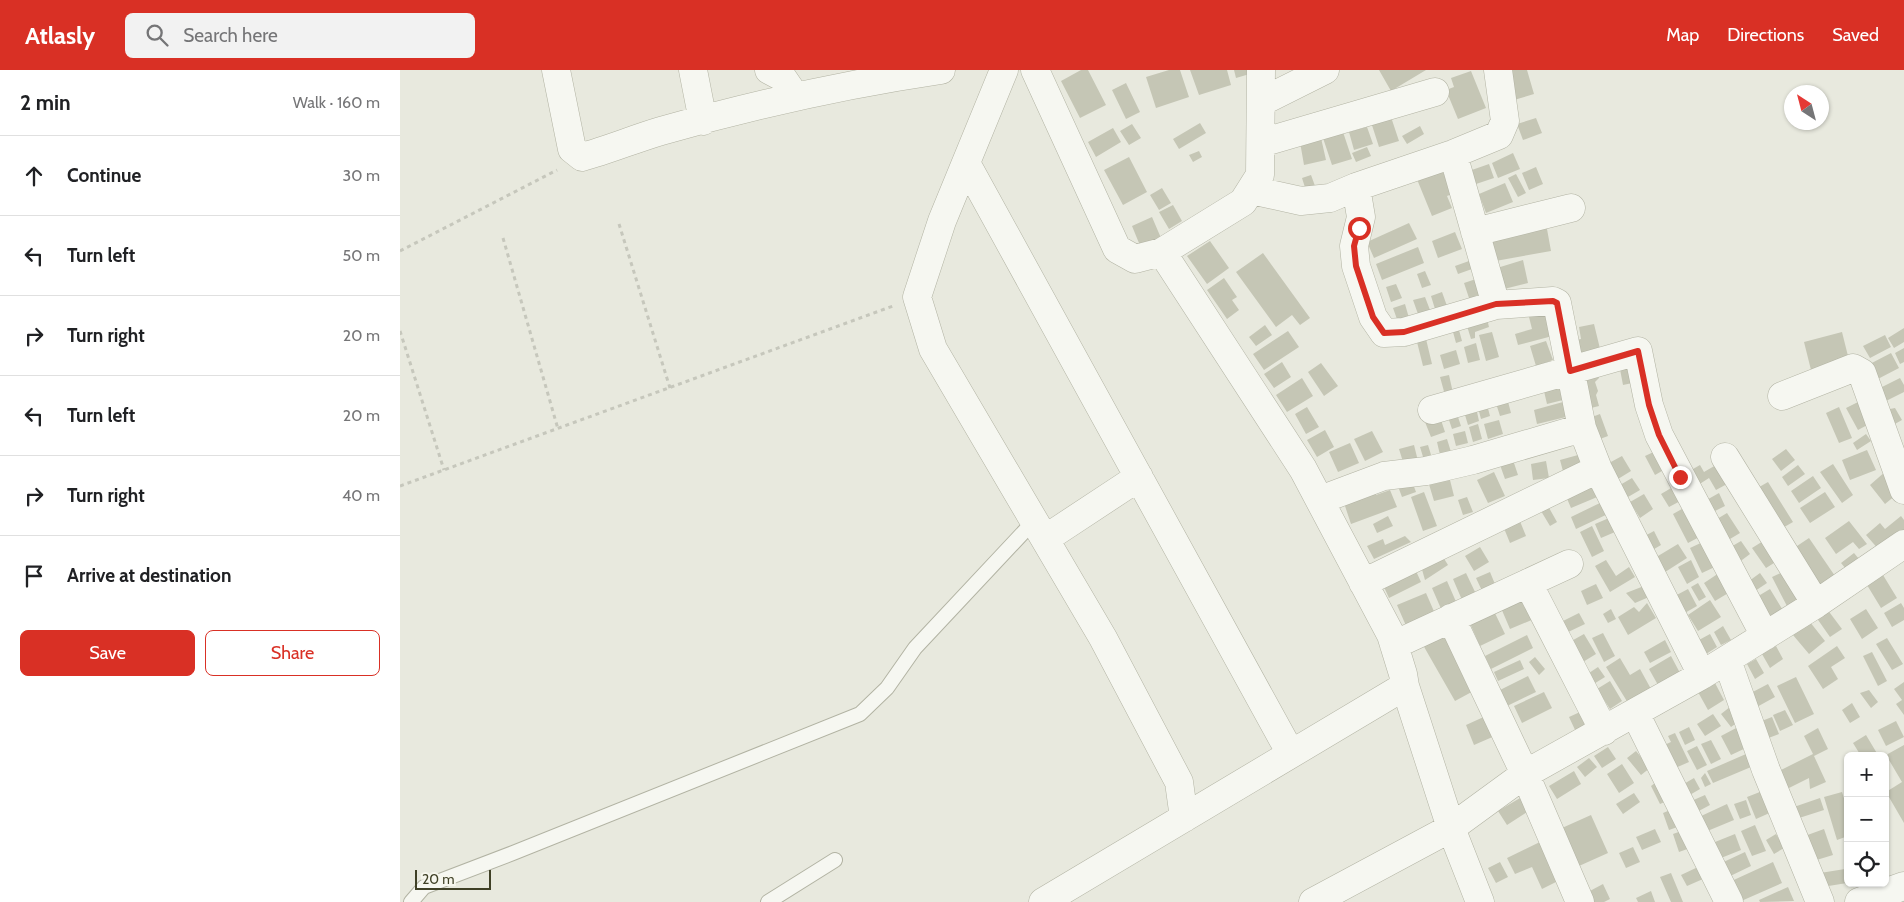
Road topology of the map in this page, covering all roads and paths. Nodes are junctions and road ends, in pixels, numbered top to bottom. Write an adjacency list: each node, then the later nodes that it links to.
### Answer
1 (556, 70): 17 (street)
2 (693, 70): 14 (street)
3 (770, 70): 12 (street)
4 (941, 70): 10 (street)
5 (1004, 70): 18 (street)
6 (1035, 70): 26 (street)
7 (1260, 70): 13 (street)
8 (1325, 70): 13 (street)
9 (1498, 70): 16 (street)
10 (832, 79): 12 (street)
11 (1435, 92): 15 (street)
12 (795, 96): 14 (street)
13 (1262, 102): 15 (street)
14 (702, 121): 17 (street)
15 (1261, 143): 20 (street)
16 (1452, 154): 19 (street); 23 (street)
17 (582, 157): 25 (path)
18 (966, 163): 27 (street); 39 (street)
19 (1356, 186): 20 (street); 28 (street)
20 (1251, 190): 26 (street)
21 (1571, 208): 23 (street)
22 (619, 224): 31 (path)
23 (1475, 232): 28 (street)
24 (503, 238): 35 (path)
25 (400, 251)
26 (1162, 252): 42 (street)
27 (917, 298): 31 (path); 43 (street)
28 (1496, 304): 30 (street)
29 (400, 331): 37 (path)
30 (1570, 371): 33 (street); 34 (street); 50 (street)
31 (670, 388): 35 (path)
32 (1782, 396): 41 (street)
33 (1432, 410)
34 (1582, 428): 38 (street); 42 (street)
35 (558, 429): 37 (path)
36 (1725, 457): 48 (street)
37 (444, 470): 40 (path)
38 (1598, 470): 46 (street); 53 (street)
39 (1138, 477): 43 (street); 57 (street)
40 (400, 486)
41 (1904, 490)
42 (1320, 500): 46 (street)
43 (1040, 530): 59 (street); 63 (lane)
44 (1904, 544): 48 (street)
45 (1569, 564): 47 (street)
46 (1364, 583): 51 (street)
47 (1528, 583): 49 (street); 56 (street)
48 (1816, 604): 50 (street)
49 (1451, 618): 51 (street); 58 (street)
50 (1765, 636): 52 (street)
51 (1394, 645): 54 (street)
52 (1727, 660): 53 (street); 70 (street)
53 (1702, 675): 55 (street)
54 (1405, 686): 57 (street); 60 (street)
55 (1635, 713): 56 (street); 69 (street)
56 (1604, 730): 58 (street)
57 (1291, 754): 59 (street)
58 (1525, 774): 60 (street); 68 (street)
59 (1184, 818): 65 (street)
60 (1451, 828): 66 (street); 67 (street)
61 (835, 860): 64 (lane)
62 (1895, 893): 71 (street)
63 (411, 902)
64 (768, 902)
65 (1043, 902)
66 (1313, 902)
67 (1480, 902)
68 (1580, 902)
69 (1729, 902)
70 (1820, 902)
71 (1860, 902)

